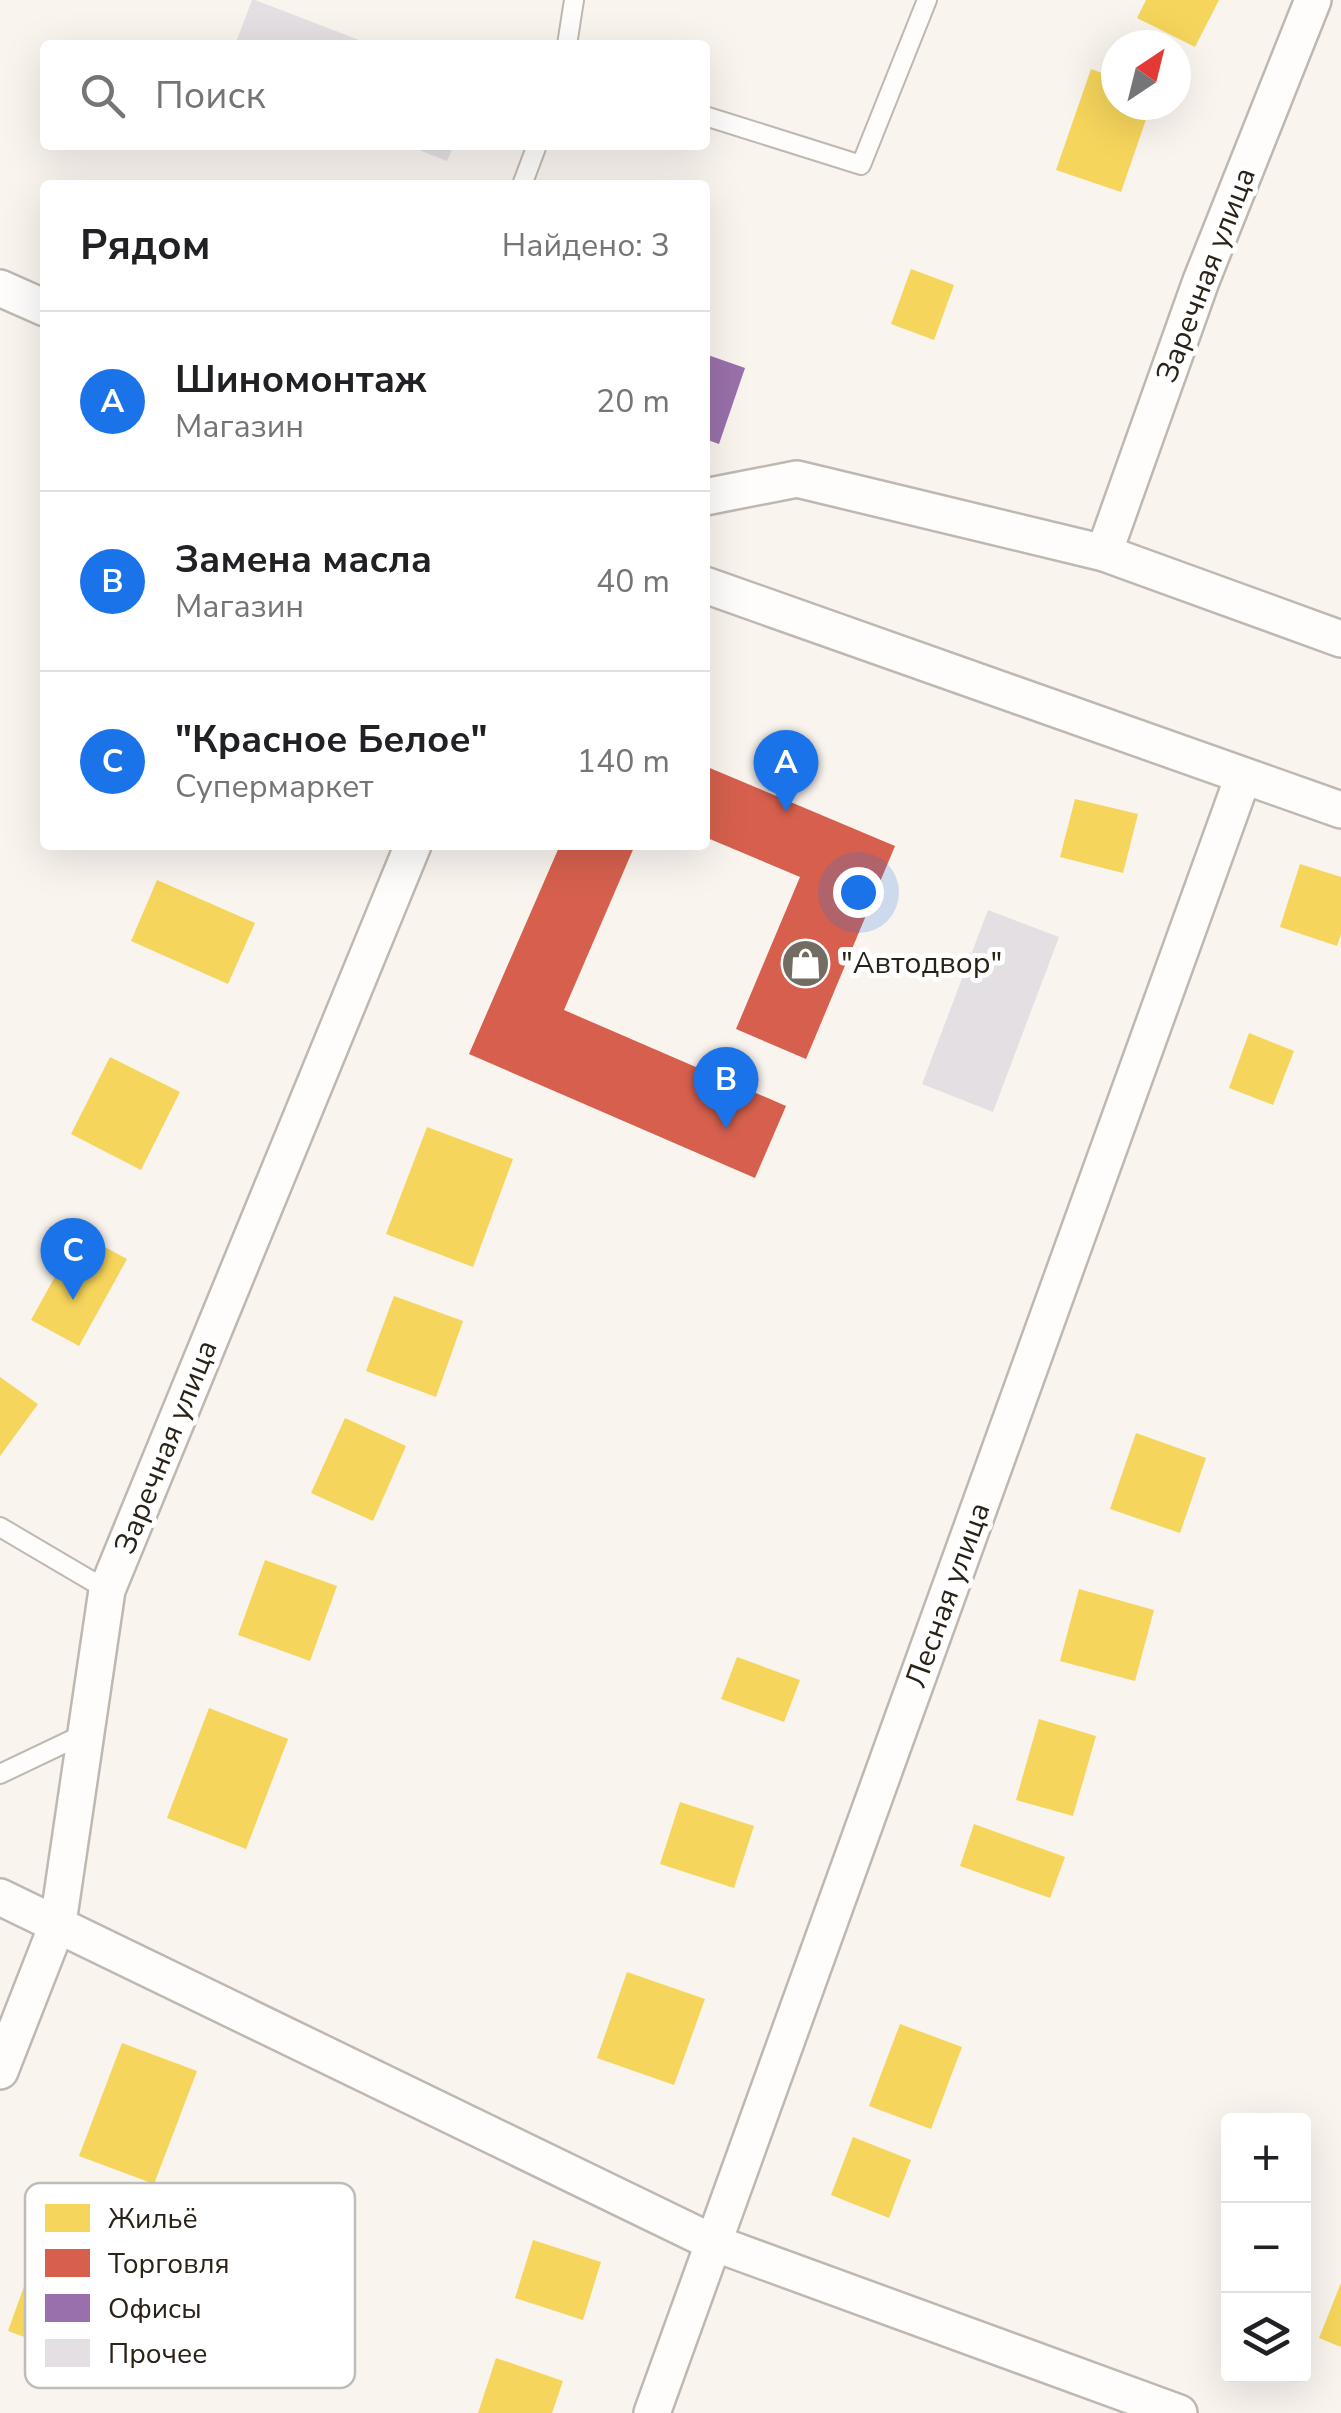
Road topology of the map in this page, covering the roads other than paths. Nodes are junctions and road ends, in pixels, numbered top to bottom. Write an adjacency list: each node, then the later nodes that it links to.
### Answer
1 (574, 0): 4 (lane)
2 (926, 0): 5 (lane)
3 (1313, 0): 11 (street, Заречная улица)
4 (568, 40)
5 (710, 118)
6 (535, 150): 7 (lane)
7 (524, 180)
8 (0, 288): 9 (street)
9 (40, 306)
10 (710, 495): 11 (street)
11 (1104, 553): 13 (street)
12 (710, 588): 14 (street)
13 (1341, 639)
14 (1243, 777): 15 (street); 24 (street, Лесная улица)
15 (1341, 810)
16 (411, 850): 18 (street, Заречная улица)
17 (0, 1527): 18 (lane)
18 (107, 1590): 19 (street, Заречная улица)
19 (86, 1733): 20 (lane); 22 (street, Заречная улица)
20 (0, 1774)
21 (0, 1896): 22 (street)
22 (58, 1923): 23 (street, Заречная улица); 24 (street)
23 (0, 2071)
24 (714, 2244): 25 (street, Лесная улица); 26 (street)
25 (652, 2413)
26 (1179, 2413)

